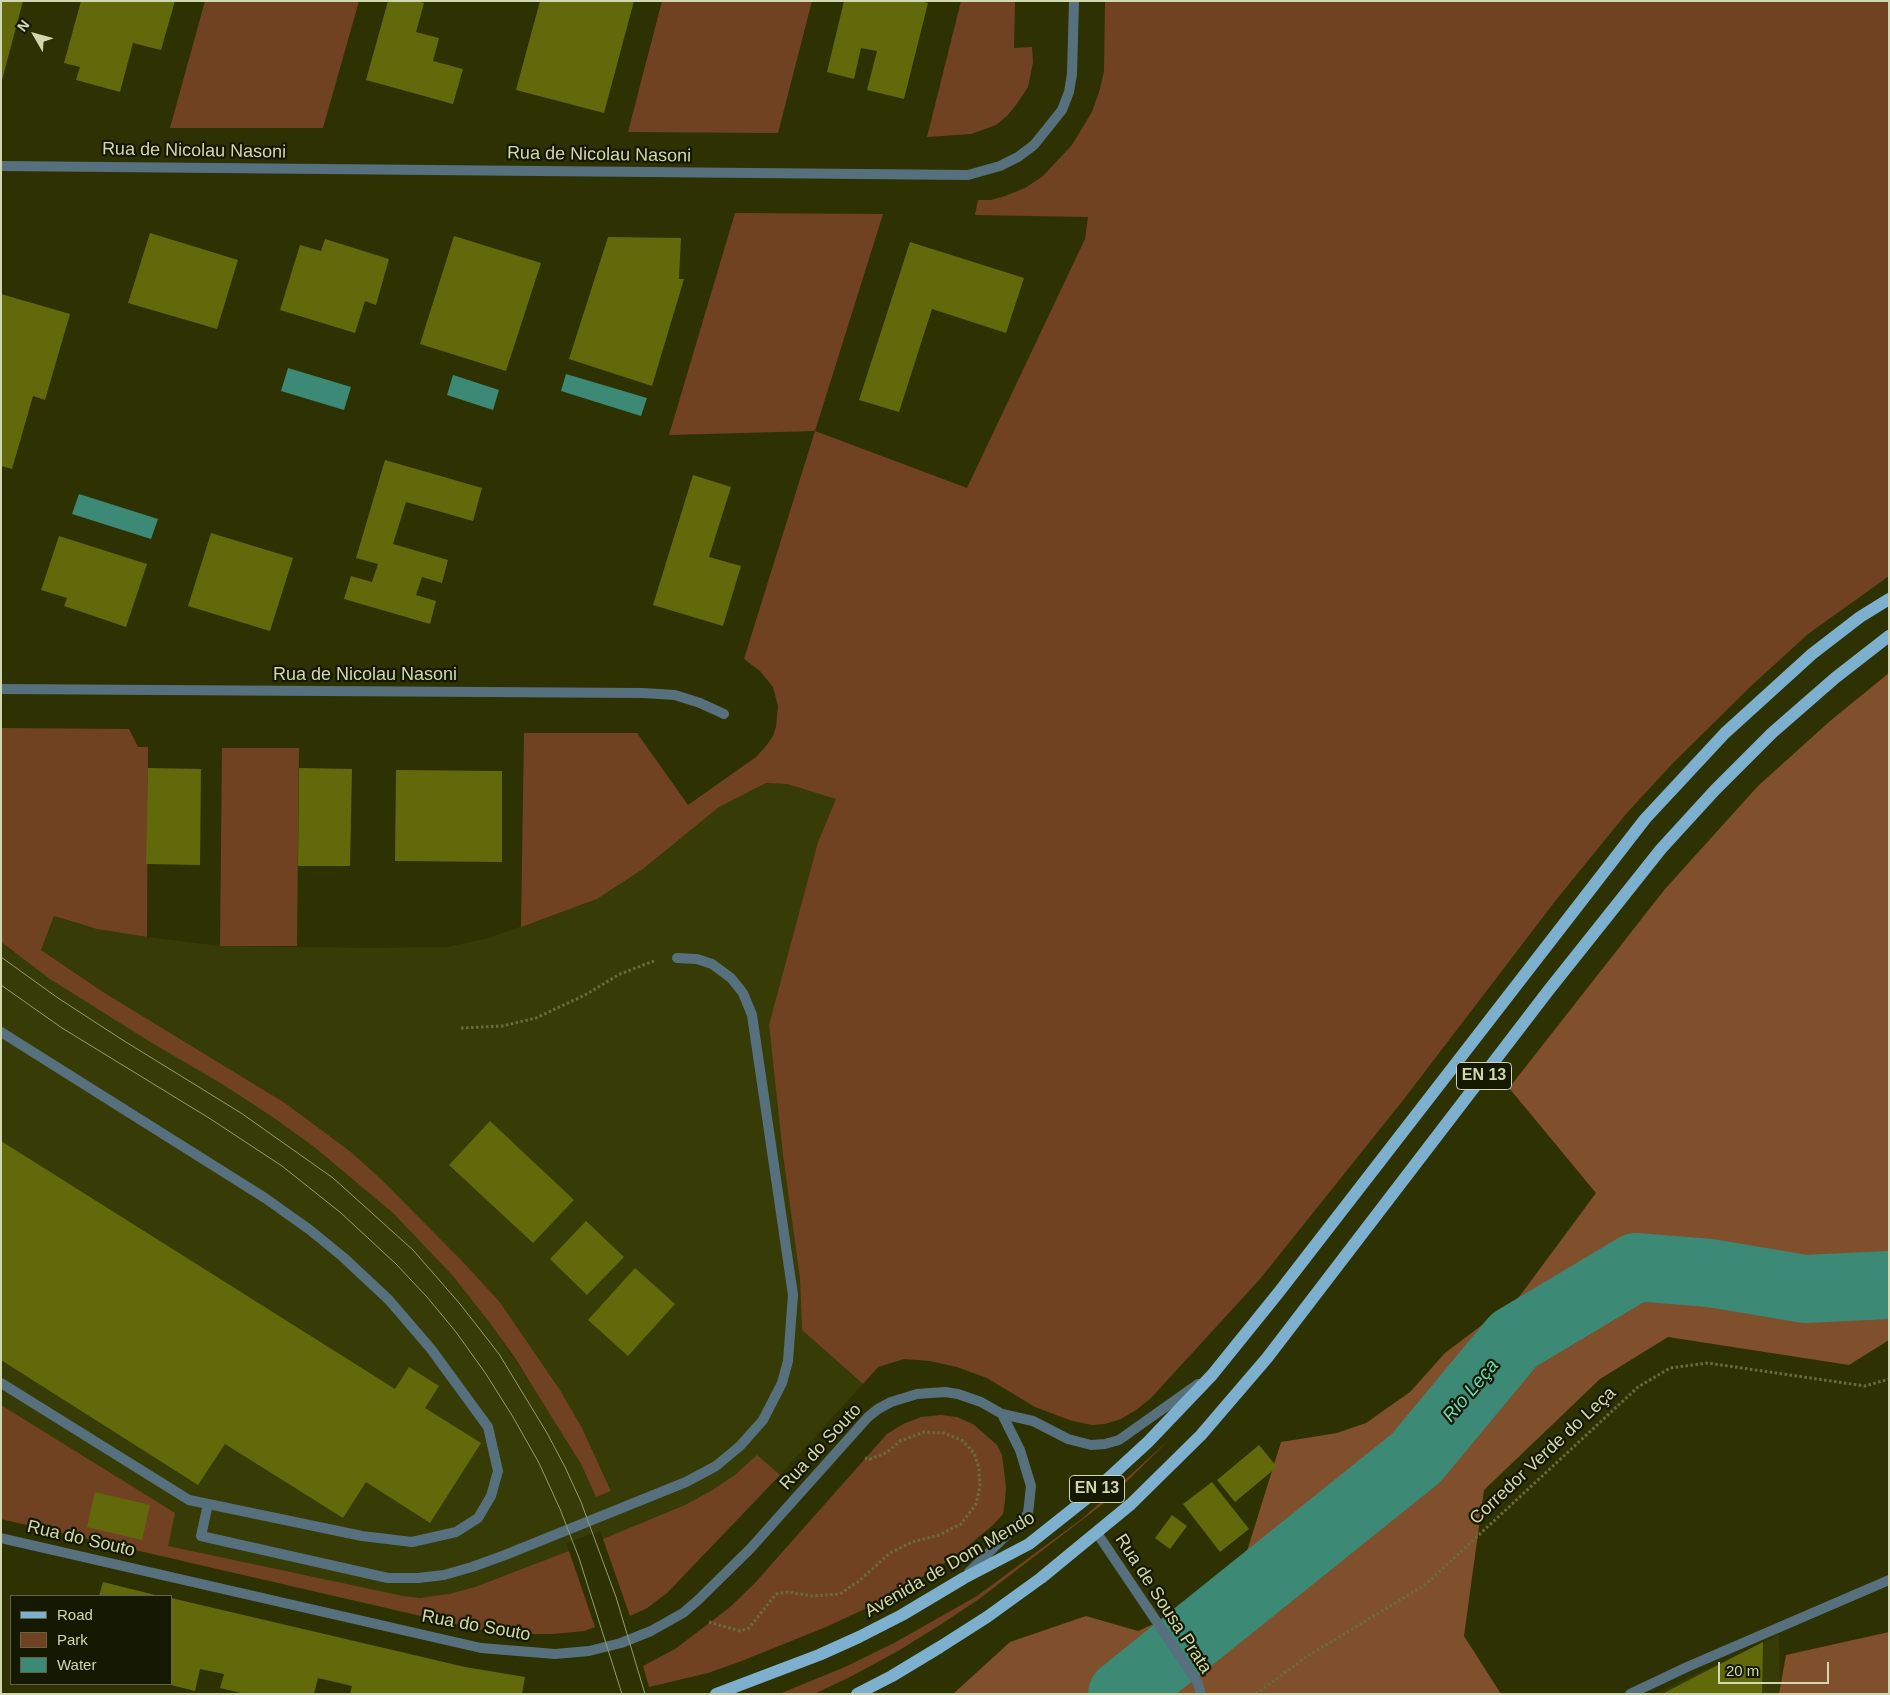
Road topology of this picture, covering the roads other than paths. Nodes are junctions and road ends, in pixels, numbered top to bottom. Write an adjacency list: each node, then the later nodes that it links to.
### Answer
1 (1074, 1): 2 (street, Rua de Nicolau Nasoni)
2 (1, 166)
3 (1889, 599): 9 (main road, EN 13)
4 (1889, 636): 13 (main road, EN 13)
5 (1, 689): 6 (street, Rua de Nicolau Nasoni)
6 (724, 714)
7 (677, 958): 12 (street)
8 (1, 1032): 12 (street)
9 (1212, 1375): 11 (street, Rua do Souto); 15 (main road, Avenida de Dom Mendo / EN 13)
10 (1, 1383): 12 (street)
11 (1002, 1414): 14 (street, Rua do Souto); 15 (street)
12 (208, 1504)
13 (1097, 1533): 18 (main road, EN 13); 19 (street, Rua de Sousa Prata)
14 (1, 1538)
15 (964, 1578): 17 (main road, Avenida de Dom Mendo / EN 13)
16 (1889, 1580): 20 (street)
17 (716, 1694)
18 (857, 1694)
19 (1202, 1694)
20 (1630, 1694)

